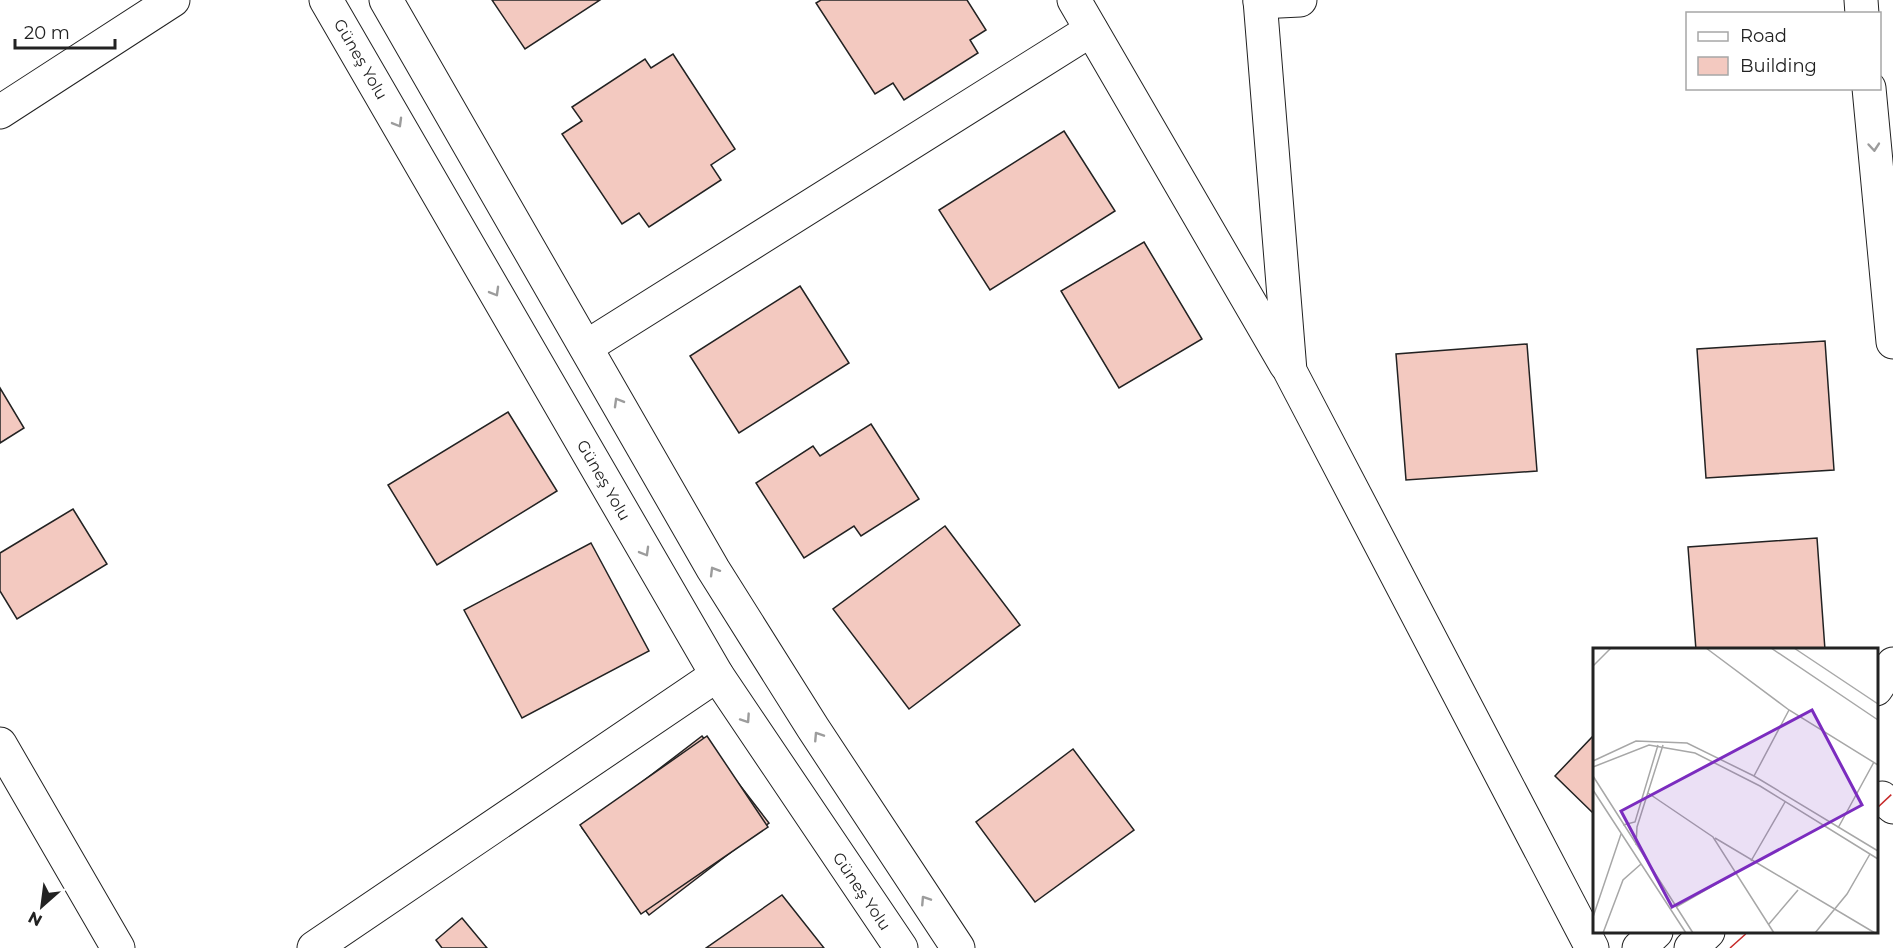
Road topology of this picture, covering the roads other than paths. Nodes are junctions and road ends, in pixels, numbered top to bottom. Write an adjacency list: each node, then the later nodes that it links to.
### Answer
1 (173, 0): 9 (street)
2 (326, 0): 14 (street, Güneş Yolu, one-way to 14)
3 (386, 0): 11 (street)
4 (1074, 0): 7 (street)
5 (1300, 0): 6 (street)
6 (1260, 1): 12 (street)
7 (1091, 30): 11 (street); 12 (street)
8 (1869, 90): 10 (street, one-way to 10)
9 (0, 112)
10 (1893, 342)
11 (586, 347): 24 (street, one-way to 11)
12 (1290, 371): 25 (street)
13 (1893, 664): 15 (street)
14 (717, 675): 22 (street); 23 (street, Güneş Yolu, one-way to 23)
15 (1878, 686)
16 (0, 744): 21 (street)
17 (1878, 799): 18 (street)
18 (1893, 807)
19 (1655, 933): 26 (street)
20 (1707, 933): 27 (street)
21 (118, 948)
22 (314, 948)
23 (901, 948)
24 (958, 948)
25 (1592, 948)
26 (1639, 948)
27 (1691, 948)

